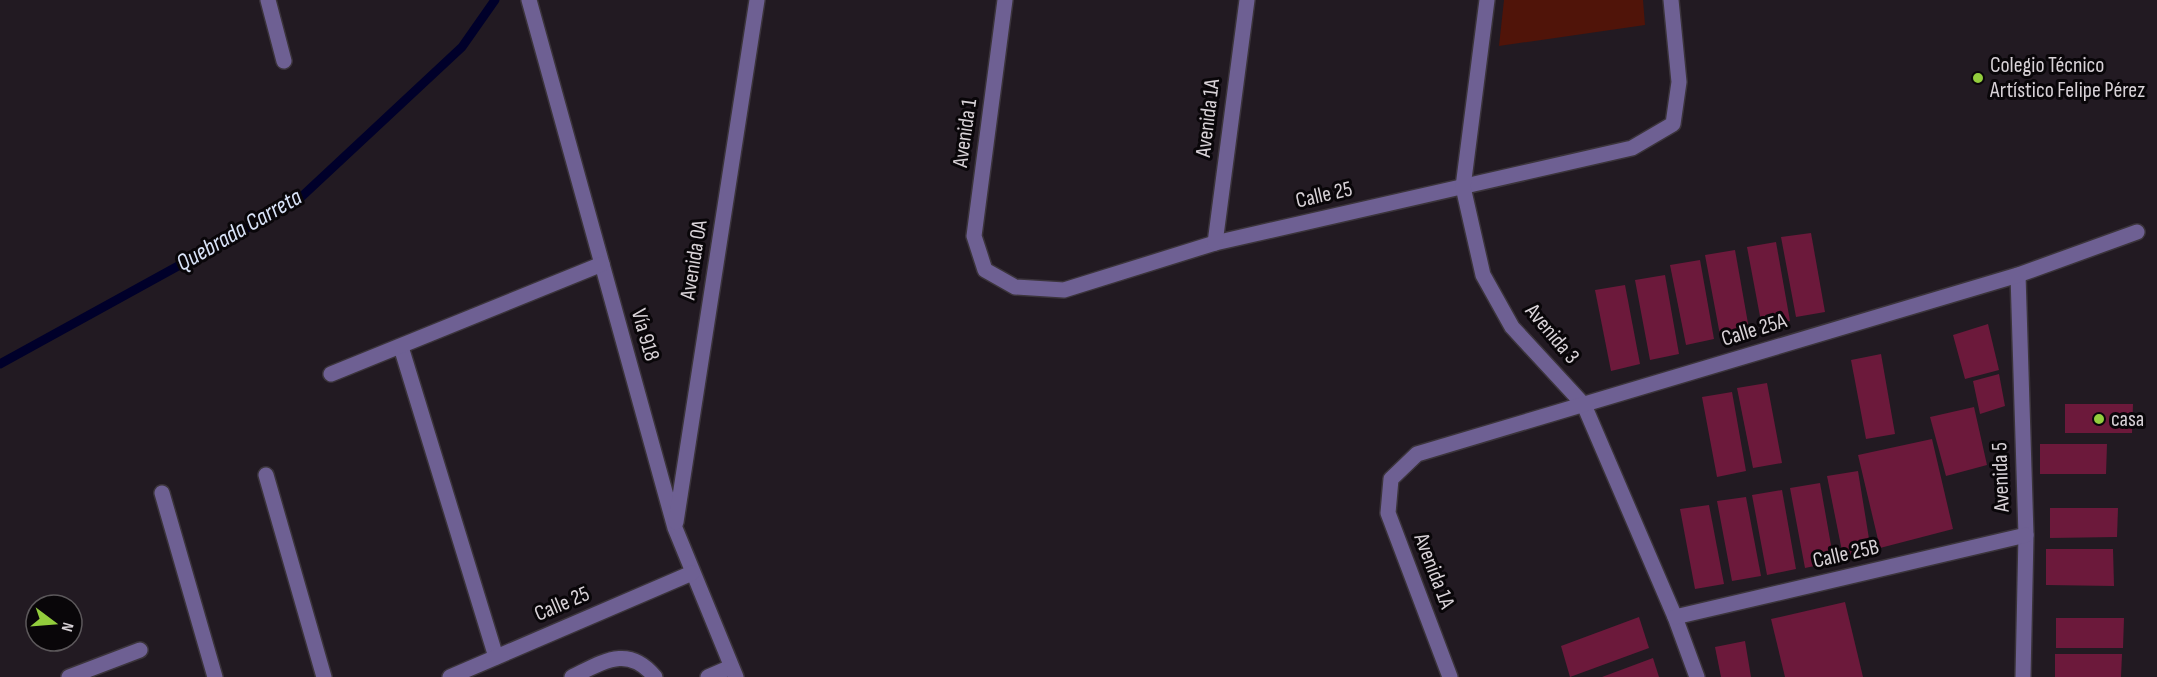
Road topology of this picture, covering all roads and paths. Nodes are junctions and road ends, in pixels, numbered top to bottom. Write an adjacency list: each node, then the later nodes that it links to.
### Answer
1 (268, 0): 8 (street)
2 (529, 0): 12 (street, Vía 918)
3 (757, 0): 21 (street, Avenida 0A)
4 (1005, 0): 13 (street, Avenida 1)
5 (1246, 0): 11 (street, Avenida 1A)
6 (1487, 0): 9 (street, Avenida 3)
7 (1671, 0): 9 (street, Calle 25)
8 (284, 61)
9 (1463, 187): 11 (street, Calle 25); 17 (street, Avenida 3)
10 (2137, 232): 14 (street, Calle 25A)
11 (1215, 243): 13 (street, Calle 25)
12 (602, 264): 15 (street); 21 (street, Vía 918)
13 (985, 270)
14 (2018, 275): 17 (street, Calle 25A); 22 (street, Avenida 5)
15 (401, 347): 16 (street); 26 (street)
16 (331, 374)
17 (1584, 405): 19 (street, Calle 25A); 24 (street, Avenida 3)
18 (266, 475): 30 (street)
19 (1391, 479): 35 (street, Avenida 1A)
20 (162, 493): 29 (street)
21 (675, 528): 23 (street, Vía 918)
22 (2026, 535): 24 (street, Calle 25B); 37 (street, Avenida 5)
23 (692, 573): 26 (street, Calle 25); 27 (street, Vía 918)
24 (1676, 617): 36 (street, Avenida 3)
25 (140, 650): 28 (street)
26 (496, 657): 31 (street, Calle 25)
27 (734, 672): 34 (street)
28 (69, 677)
29 (215, 677)
30 (324, 677)
31 (450, 677)
32 (572, 677): 33 (street)
33 (655, 677)
34 (708, 677)
35 (1450, 677)
36 (1696, 677)
37 (2023, 677)

